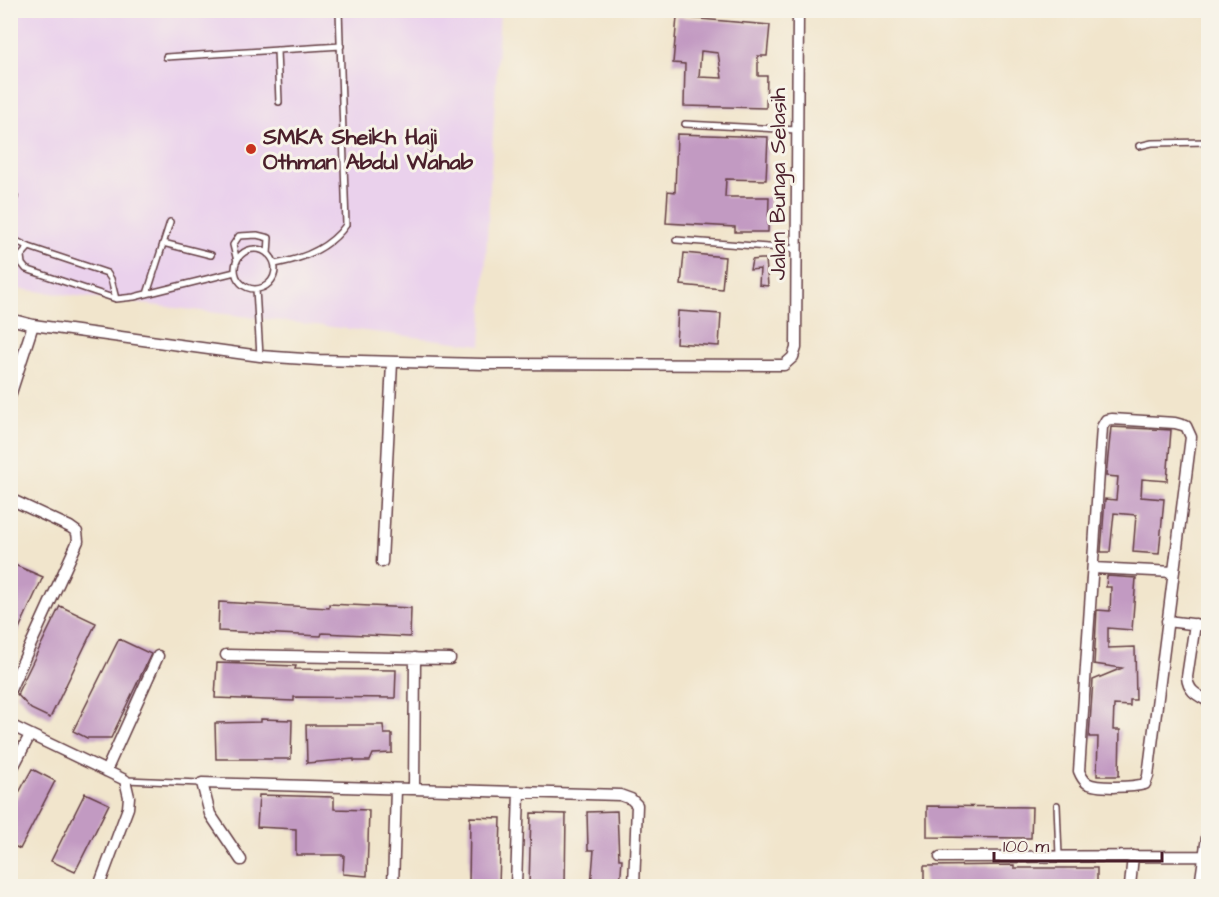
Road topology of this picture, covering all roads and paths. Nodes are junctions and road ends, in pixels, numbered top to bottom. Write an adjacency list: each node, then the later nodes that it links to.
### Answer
1 (339, 10): 3 (lane)
2 (798, 10): 8 (street, Jalan Bunga Selasih)
3 (341, 46): 4 (lane); 22 (lane)
4 (277, 50): 5 (lane); 6 (lane)
5 (166, 57)
6 (279, 102)
7 (685, 124): 8 (lane)
8 (797, 130): 18 (street, Jalan Bunga Selasih)
9 (1209, 142): 10 (lane)
10 (1139, 146)
11 (15, 197): 12 (lane)
12 (10, 208)
13 (170, 222): 16 (lane)
14 (10, 238): 17 (lane)
15 (676, 240): 18 (lane)
16 (163, 243): 20 (lane); 25 (lane)
17 (29, 247): 26 (lane); 26 (lane)
18 (795, 249): 30 (street, Jalan Bunga Selasih)
19 (268, 254): 21 (lane); 21 (lane); 22 (lane)
20 (211, 255)
21 (237, 261): 23 (lane)
22 (275, 264): 24 (lane)
23 (235, 272): 24 (lane); 25 (lane)
24 (256, 289): 29 (lane)
25 (147, 294): 26 (lane)
26 (116, 299)
27 (10, 320): 28 (street)
28 (33, 325): 29 (street); 31 (street)
29 (260, 356): 30 (street)
30 (392, 363): 33 (street)
31 (10, 396)
32 (10, 499): 43 (street)
33 (382, 562)
34 (1093, 568): 35 (street); 35 (street); 36 (street)
35 (1174, 572): 36 (street)
36 (1167, 621): 37 (street)
37 (1195, 624): 38 (street); 44 (street)
38 (1209, 626)
39 (226, 655): 41 (street)
40 (158, 656): 47 (street)
41 (415, 658): 42 (street); 52 (street)
42 (450, 658)
43 (10, 690)
44 (1209, 701)
45 (10, 725): 46 (street)
46 (30, 735): 47 (street); 48 (street)
47 (106, 771): 49 (street)
48 (10, 773)
49 (125, 780): 50 (lane); 62 (street)
50 (202, 783): 51 (street); 60 (street)
51 (396, 789): 52 (street); 63 (street)
52 (414, 789): 53 (street)
53 (519, 792): 64 (street); 65 (street)
54 (1057, 805): 56 (lane)
55 (1209, 830): 58 (street)
56 (1059, 856): 57 (street); 59 (street)
57 (1133, 856): 58 (street); 66 (street)
58 (1204, 856): 61 (street)
59 (940, 857)
60 (242, 860)
61 (1203, 879)
62 (99, 886)
63 (393, 886)
64 (516, 886)
65 (634, 886)
66 (1130, 886)

